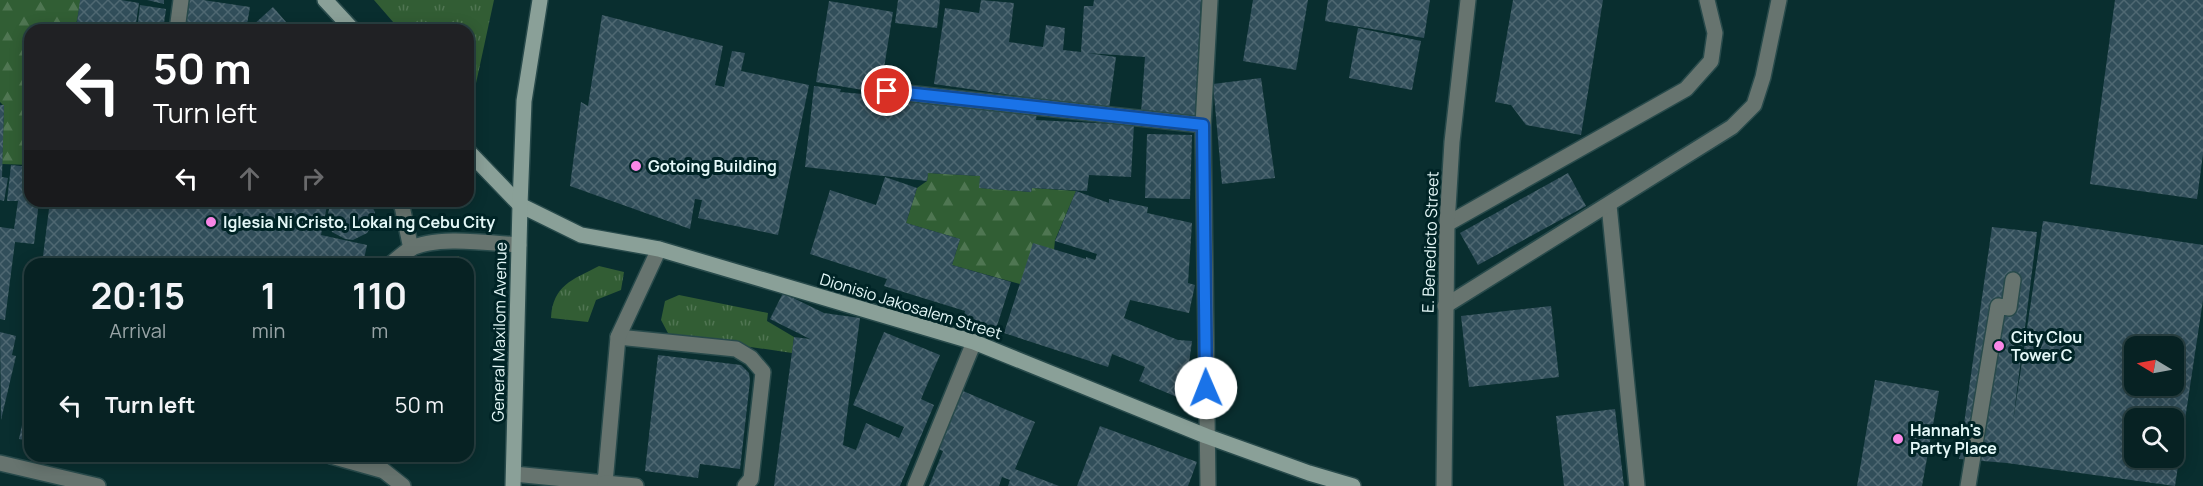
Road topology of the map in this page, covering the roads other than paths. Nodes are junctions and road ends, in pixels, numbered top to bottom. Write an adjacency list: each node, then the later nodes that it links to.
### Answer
1 (182, 0): 8 (street)
2 (324, 0): 9 (street)
3 (540, 0): 13 (street, General Maxilom Avenue)
4 (1210, 0): 11 (street)
5 (1468, 0): 16 (street, E. Benedicto Street)
6 (1707, 0): 16 (street)
7 (1779, 0): 14 (street)
8 (178, 24)
9 (347, 24)
10 (887, 91): 11 (street)
11 (1203, 125): 25 (street)
12 (474, 157): 13 (street, Dionisio Jakosalem Street)
13 (520, 205): 17 (street, General Maxilom Avenue); 19 (street, Dionisio Jakosalem Street)
14 (1609, 205): 22 (street); 40 (street)
15 (402, 207): 18 (street)
16 (1447, 224): 22 (street, E. Benedicto Street)
17 (519, 245): 18 (street); 30 (street, General Maxilom Avenue)
18 (411, 249): 20 (street)
19 (660, 249): 23 (street); 24 (street, Dionisio Jakosalem Street)
20 (399, 258)
21 (2013, 280): 41 (street)
22 (1445, 306): 39 (street, E. Benedicto Street)
23 (618, 337): 31 (street); 35 (street)
24 (974, 342): 25 (street, Dionisio Jakosalem Street); 36 (street)
25 (1206, 436): 37 (street); 38 (street, Dionisio Jakosalem Street)
26 (352, 462): 29 (street)
27 (374, 462): 29 (street)
28 (0, 463): 32 (street)
29 (381, 470): 33 (street)
30 (514, 480): 31 (street)
31 (605, 483): 34 (street)
32 (98, 486)
33 (403, 486)
34 (636, 486)
35 (745, 486)
36 (915, 486)
37 (1208, 486)
38 (1353, 486)
39 (1444, 486)
40 (1637, 486)
41 (1968, 486)

